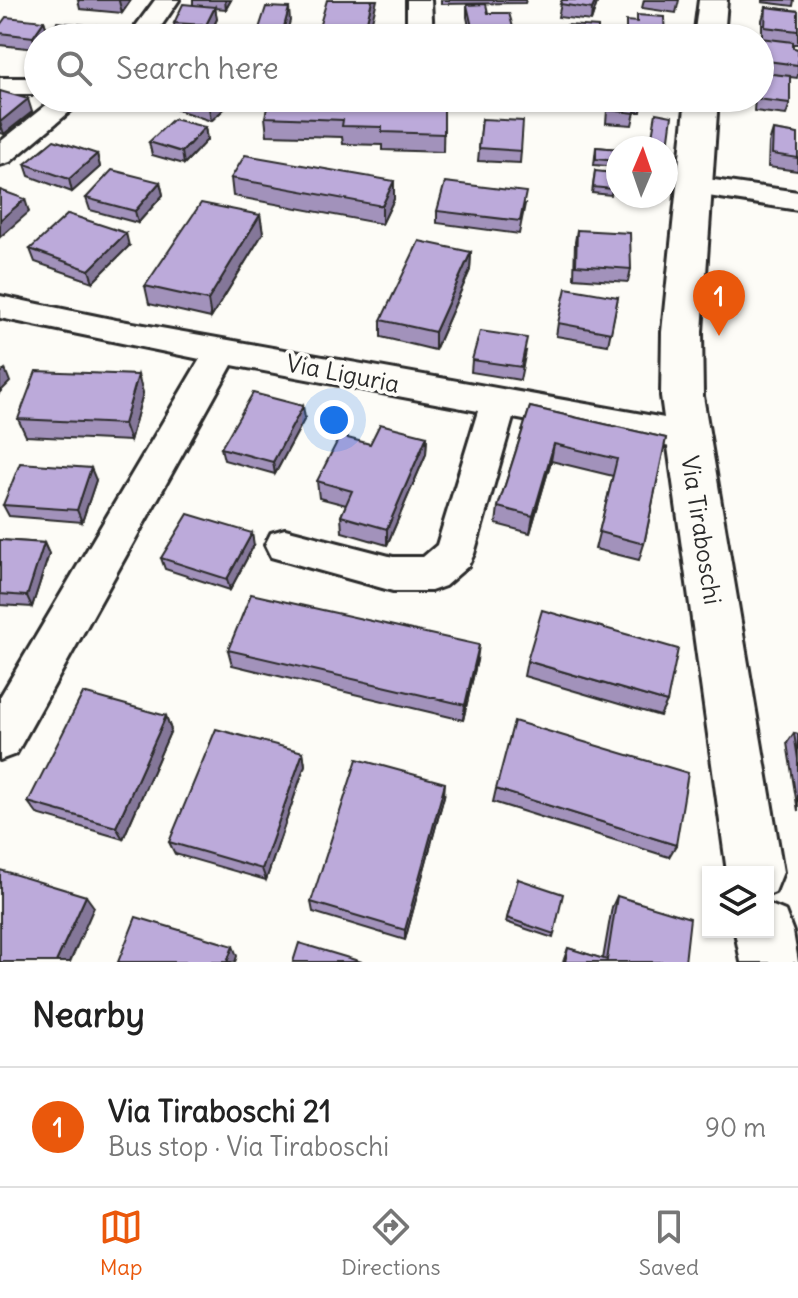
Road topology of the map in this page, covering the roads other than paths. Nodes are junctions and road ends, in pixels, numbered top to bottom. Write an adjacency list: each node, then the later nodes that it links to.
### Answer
1 (167, 0): 4 (street)
2 (419, 0): 5 (street)
3 (713, 0): 6 (street)
4 (150, 24)
5 (420, 24)
6 (710, 24)
7 (0, 86): 8 (street)
8 (24, 86)
9 (55, 112): 11 (street)
10 (701, 112): 12 (street, Via Tiraboschi)
11 (0, 156)
12 (693, 186): 13 (street); 17 (street, Via Tiraboschi)
13 (798, 201)
14 (0, 307): 15 (street, Via Liguria)
15 (223, 350): 16 (street, Via Liguria); 19 (street)
16 (499, 402): 17 (street, Via Liguria); 18 (street)
17 (687, 436): 20 (street, Via Tiraboschi)
18 (285, 545)
19 (0, 739)
20 (754, 866)
21 (765, 938): 22 (street)
22 (771, 962)

